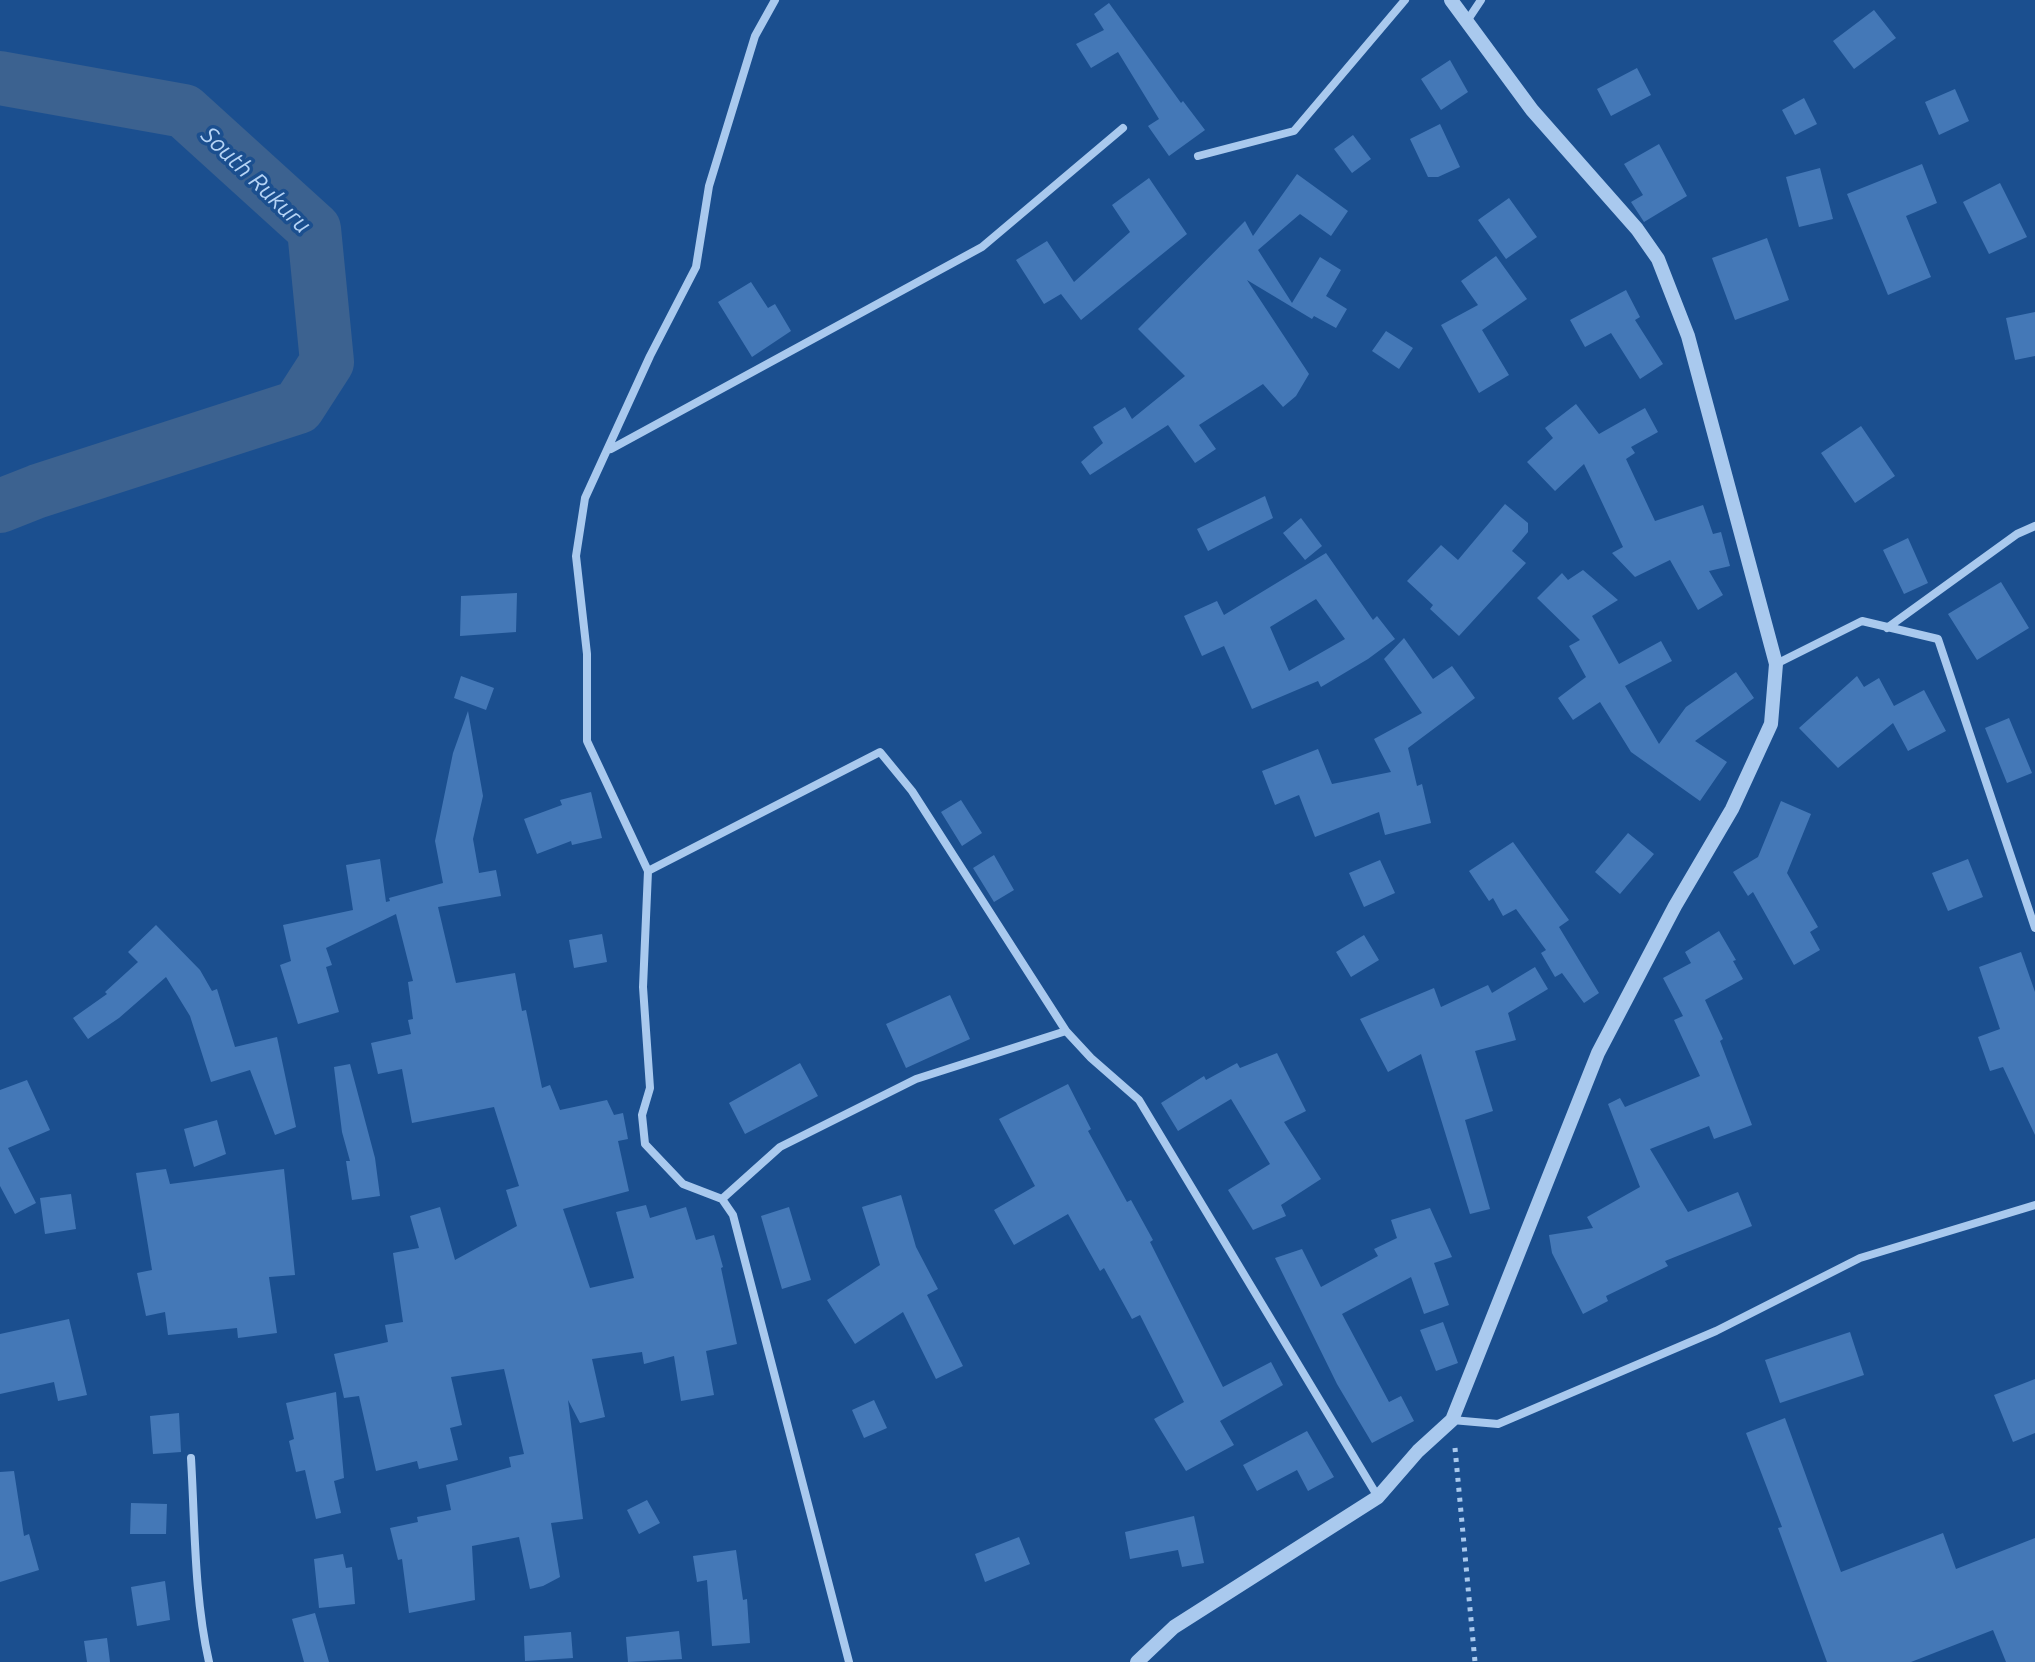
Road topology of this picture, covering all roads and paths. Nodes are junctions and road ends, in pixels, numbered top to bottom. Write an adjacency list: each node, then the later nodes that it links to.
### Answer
1 (775, 0): 8 (street)
2 (1405, 0): 7 (street)
3 (1451, 0): 5 (street)
4 (1481, 0): 5 (street)
5 (1467, 21): 11 (street)
6 (1123, 128): 8 (street)
7 (1198, 156)
8 (610, 449): 12 (street)
9 (2035, 526): 10 (street)
10 (1887, 628): 11 (street); 13 (street)
11 (1776, 664): 17 (street)
12 (648, 871): 14 (street); 15 (street)
13 (2035, 928)
14 (1066, 1031): 15 (street); 19 (street)
15 (722, 1199): 21 (street)
16 (2035, 1205): 17 (street)
17 (1452, 1420): 19 (street); 23 (path)
18 (191, 1458): 20 (street)
19 (1378, 1497): 22 (street)
20 (209, 1662)
21 (849, 1662)
22 (1137, 1662)
23 (1475, 1662)

